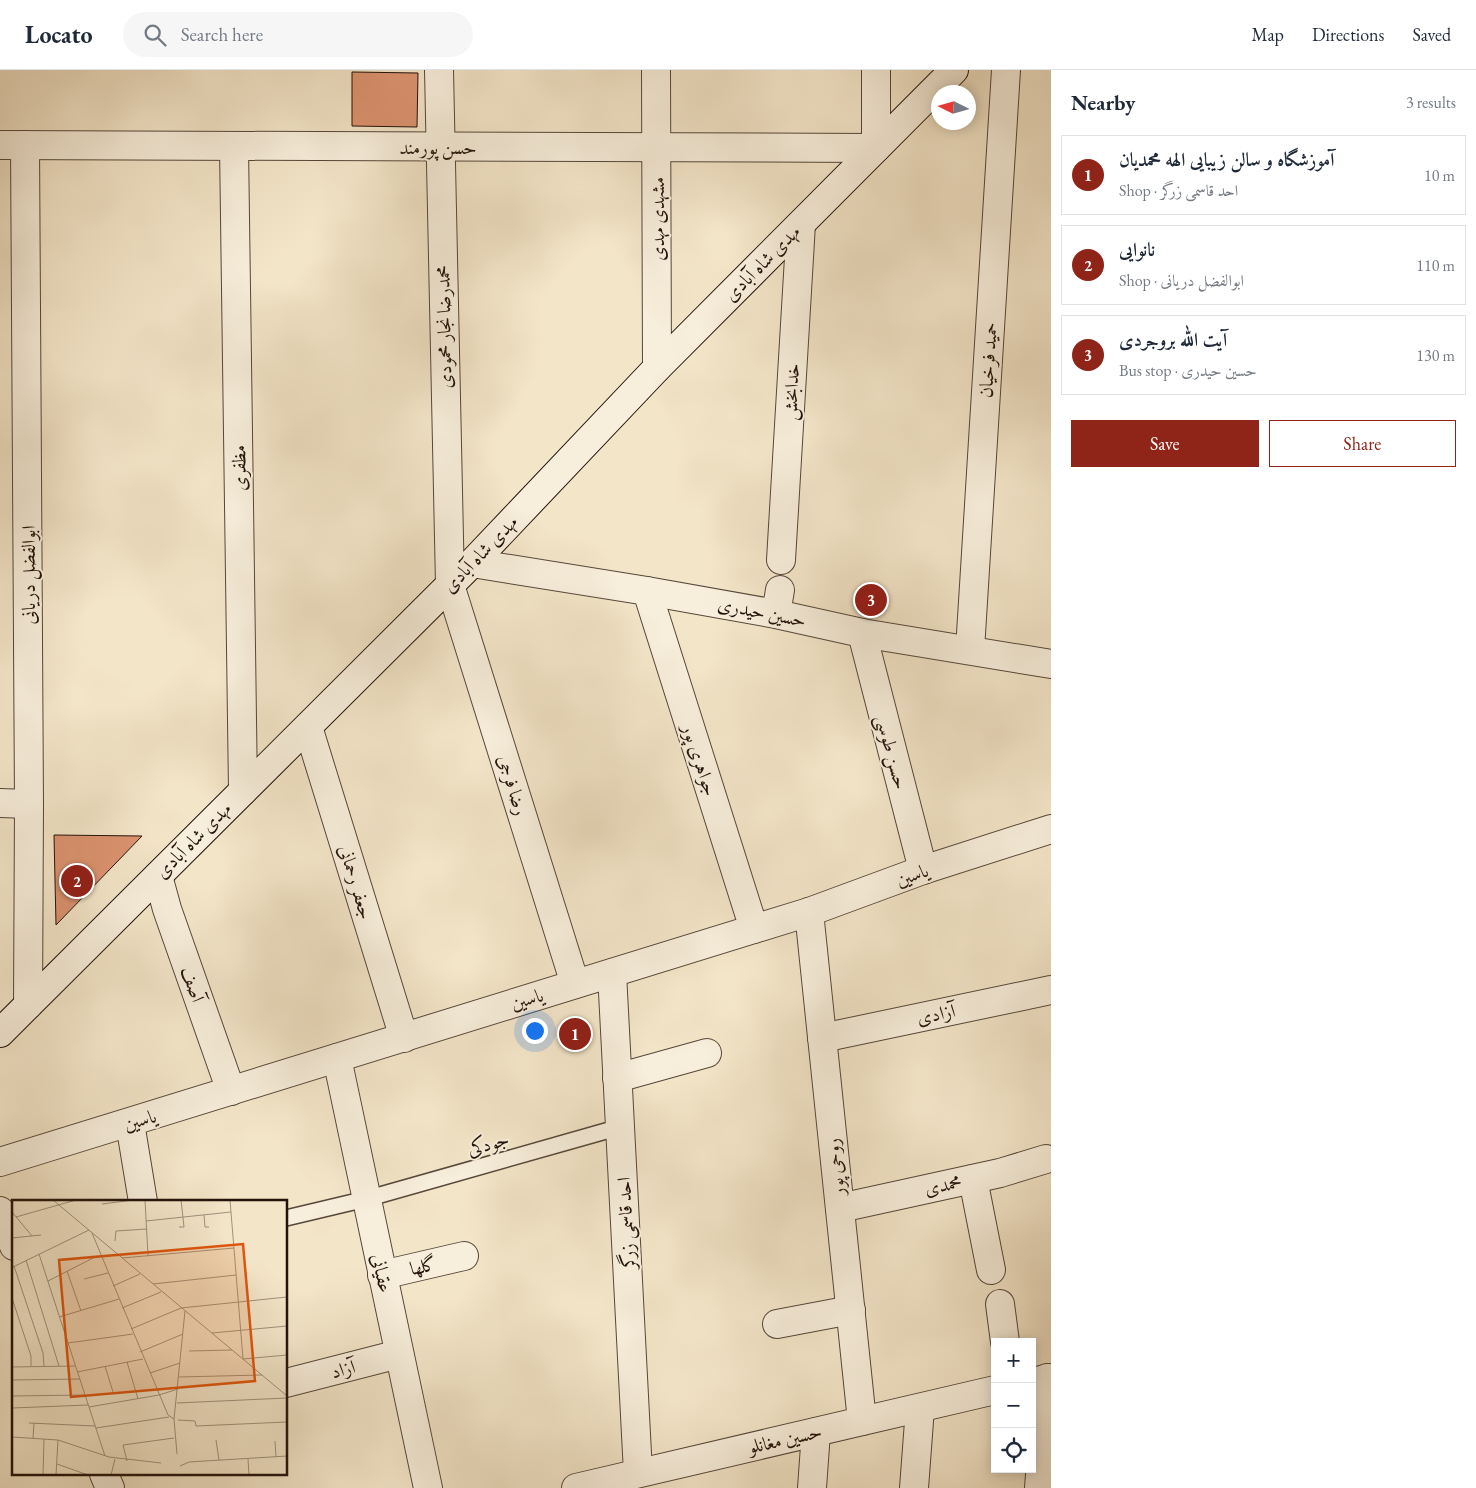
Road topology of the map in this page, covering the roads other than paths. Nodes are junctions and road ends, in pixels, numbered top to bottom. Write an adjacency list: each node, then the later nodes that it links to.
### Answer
1 (439, 70): 8 (street, محمدرضا نجار محمودی)
2 (656, 70): 9 (street, مشهدی مهدی)
3 (876, 70): 10 (street)
4 (954, 70): 10 (street, مهدی شاه آبادی)
5 (1006, 70): 18 (street, حمید فرخیان)
6 (12, 145): 7 (street, حسن پورمند); 23 (street, ابوالفضل دریانی)
7 (234, 146): 8 (street, حسن پورمند); 21 (street, مظفری)
8 (440, 146): 9 (street, حسن پورمند); 15 (street, محمدرضا نجار محمودی)
9 (656, 148): 10 (street, حسن پورمند); 12 (street, مشهدی مهدی)
10 (876, 148): 11 (street, مهدی شاه آبادی)
11 (801, 224): 12 (street, مهدی شاه آبادی); 13 (street, خدابخش)
12 (657, 368): 14 (street, مهدی شاه آبادی)
13 (781, 560)
14 (472, 563): 15 (street, مهدی شاه آبادی); 16 (street, حسین حیدری)
15 (450, 585): 20 (street, مهدی شاه آبادی); 30 (street, رضا فرجی)
16 (647, 591): 17 (street, حسین حیدری); 28 (street, جواهری پور)
17 (862, 633): 18 (street, حسین حیدری); 25 (street, حسن طوسی)
18 (970, 650): 19 (street, حسین حیدری)
19 (1051, 664)
20 (308, 727): 21 (street, مهدی شاه آبادی); 34 (street, جعفر رحمانی)
21 (243, 791): 26 (street, مهدی شاه آبادی)
22 (0, 803): 23 (street)
23 (29, 804): 32 (street, ابوالفضل دریانی)
24 (1051, 829): 25 (street, یاسین)
25 (923, 870): 27 (street, یاسین)
26 (158, 876): 32 (street, مهدی شاه آبادی); 39 (street, آصف)
27 (808, 912): 28 (street, یاسین); 35 (street, روحی پور)
28 (754, 929): 29 (street, یاسین)
29 (612, 973): 30 (street, یاسین); 38 (street, احد قاسمی زرگر)
30 (575, 984): 34 (street, یاسین)
31 (1051, 990): 35 (street, آزادی)
32 (28, 1005): 33 (street, مهدی شاه آبادی)
33 (0, 1033)
34 (404, 1038): 37 (street, یاسین)
35 (822, 1038): 47 (street, روحی پور)
36 (707, 1053): 38 (street)
37 (337, 1058): 39 (street, یاسین); 45 (street, عقیانی)
38 (617, 1078): 41 (street, احد قاسمی زرگر)
39 (231, 1091): 40 (street, یاسین)
40 (130, 1123): 43 (street, یاسین); 46 (street)
41 (620, 1127): 45 (lane, جودکی); 65 (street, احد قاسمی زرگر)
42 (1046, 1159): 44 (street, محمدی)
43 (0, 1162)
44 (973, 1179): 47 (street, محمدی); 52 (street)
45 (366, 1199): 49 (lane, جودکی); 53 (street, عقیانی)
46 (143, 1200)
47 (840, 1208): 55 (street, روحی پور)
48 (0, 1211): 50 (street)
49 (288, 1218)
50 (12, 1241)
51 (464, 1256): 53 (street, گلها)
52 (991, 1270)
53 (382, 1275): 58 (street, عقیانی)
54 (1000, 1304): 57 (street)
55 (851, 1310): 56 (street); 63 (street, روحی پور)
56 (777, 1324)
57 (1004, 1338)
58 (400, 1354): 60 (street, آزاد); 68 (street, عقیانی)
59 (1043, 1379): 72 (street)
60 (288, 1382)
61 (991, 1391): 62 (street, حسین مغانلو)
62 (920, 1408): 63 (street, حسین مغانلو); 71 (street)
63 (862, 1421): 64 (street, حسین مغانلو)
64 (816, 1432): 65 (street, حسین مغانلو); 70 (street)
65 (638, 1474): 69 (street, حسین مغانلو)
66 (105, 1476): 67 (street)
67 (110, 1488)
68 (428, 1488)
69 (576, 1488)
70 (812, 1488)
71 (914, 1488)
72 (1040, 1488)

